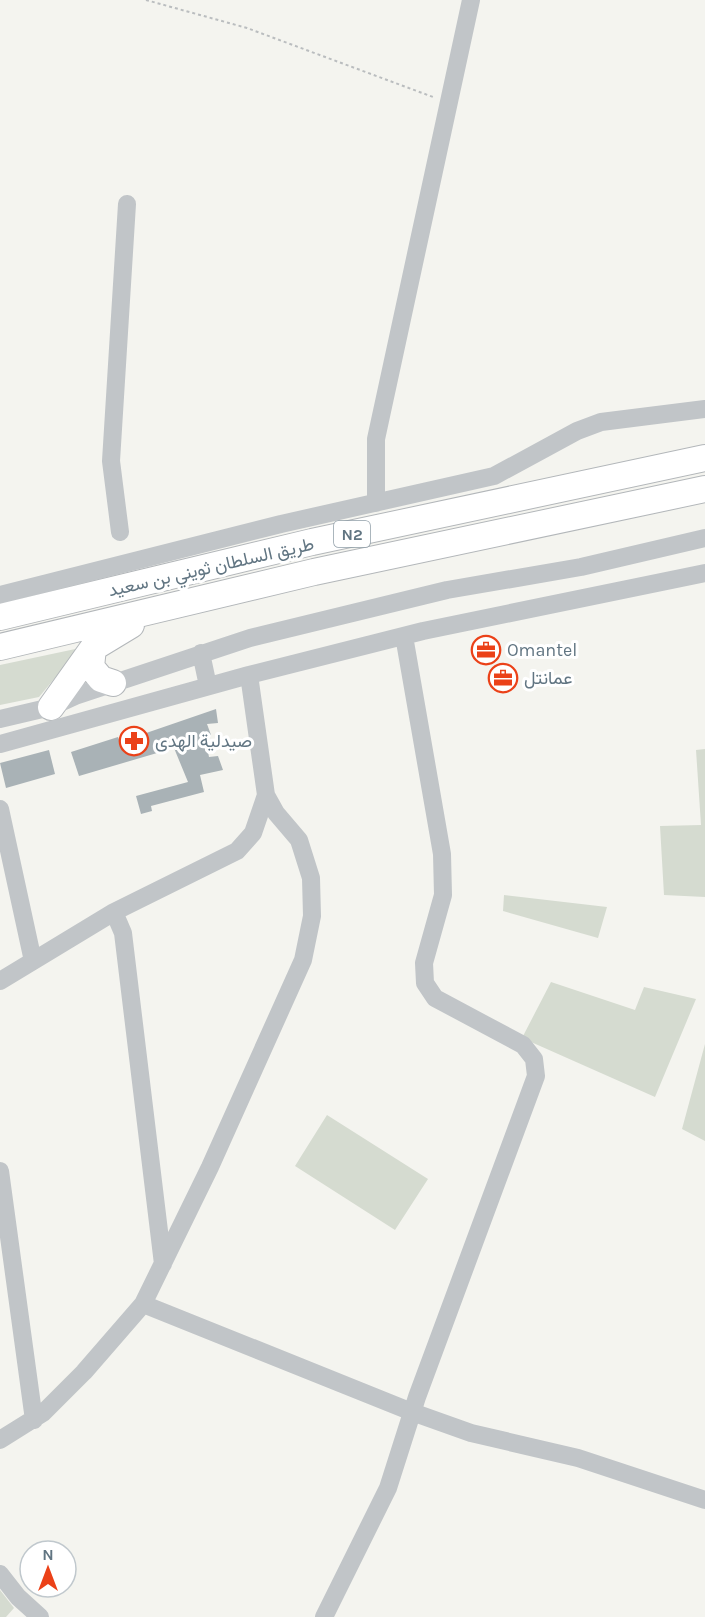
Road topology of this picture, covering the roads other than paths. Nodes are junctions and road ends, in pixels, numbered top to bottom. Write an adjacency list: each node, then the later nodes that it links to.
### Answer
1 (471, 0): 6 (street)
2 (127, 204): 7 (street)
3 (705, 409): 6 (street)
4 (705, 458): 12 (highway, طريق السلطان ثويني بن سعيد / N2)
5 (705, 489): 11 (highway, طريق السلطان ثويني بن سعيد / N2)
6 (376, 503): 10 (street)
7 (120, 532)
8 (705, 538): 16 (street)
9 (705, 573): 13 (street)
10 (0, 595)
11 (150, 613): 14 (highway, طريق السلطان ثويني بن سعيد / N2); 15 (highway)
12 (0, 617)
13 (404, 636): 17 (street); 31 (street)
14 (0, 647)
15 (93, 648): 18 (highway); 20 (highway)
16 (201, 653): 18 (street); 19 (street)
17 (249, 675): 19 (street); 23 (street)
18 (112, 683): 20 (street)
19 (208, 686): 22 (street)
20 (51, 707): 21 (street)
21 (0, 719)
22 (0, 744)
23 (266, 795): 25 (street); 29 (street)
24 (0, 809): 26 (street)
25 (114, 912): 26 (street); 29 (street)
26 (33, 961): 27 (street)
27 (0, 981)
28 (0, 1171): 32 (street)
29 (163, 1264): 30 (street)
30 (143, 1304): 31 (street); 32 (street)
31 (412, 1412): 34 (street); 37 (street)
32 (33, 1420): 33 (street)
33 (0, 1440)
34 (705, 1500)
35 (0, 1574): 36 (street)
36 (40, 1617)
37 (324, 1617)

